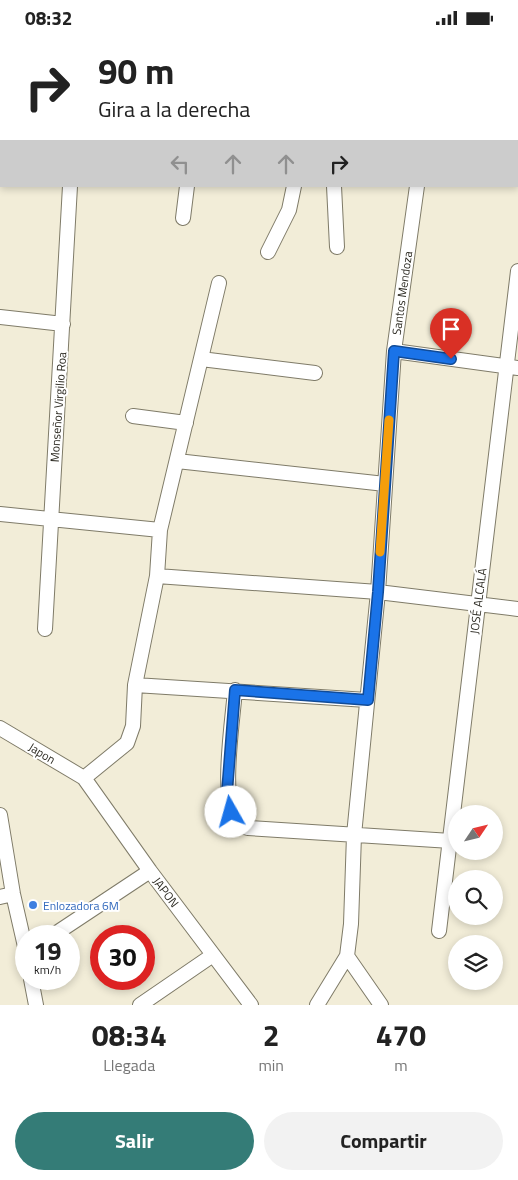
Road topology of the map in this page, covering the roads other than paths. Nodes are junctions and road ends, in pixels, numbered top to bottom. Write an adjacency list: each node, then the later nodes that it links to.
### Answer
1 (70, 187): 12 (street, Monseñor Virgilio Roa)
2 (187, 187): 6 (street)
3 (294, 187): 8 (street)
4 (334, 187): 7 (street)
5 (417, 187): 13 (street, Santos Mendoza)
6 (183, 219)
7 (338, 247)
8 (268, 252)
9 (518, 271): 15 (street, JOSÉ ALCALÁ)
10 (219, 283): 14 (street)
11 (0, 317): 12 (street)
12 (63, 324): 22 (street, Monseñor Virgilio Roa)
13 (394, 351): 15 (street); 20 (street, Santos Mendoza)
14 (201, 359): 16 (street); 18 (street)
15 (513, 368): 26 (street, JOSÉ ALCALÁ)
16 (315, 373)
17 (134, 416): 18 (street)
18 (186, 423): 19 (street)
19 (177, 461): 20 (street); 23 (street)
20 (385, 484): 25 (street, Santos Mendoza)
21 (0, 514): 22 (street)
22 (51, 518): 23 (street); 28 (street, Monseñor Virgilio Roa)
23 (160, 530): 24 (street)
24 (157, 577): 25 (street); 29 (street)
25 (378, 592): 26 (street); 31 (street, Santos Mendoza)
26 (478, 603): 27 (street); 34 (street, JOSÉ ALCALÁ)
27 (518, 609)
28 (46, 629)
29 (135, 685): 30 (street); 33 (street)
30 (235, 690): 31 (street); 36 (street)
31 (368, 700): 36 (street, Santos Mendoza)
32 (0, 728): 33 (street, Japon)
33 (84, 778): 39 (street, JAPON)
34 (455, 805)
35 (0, 815): 40 (street)
36 (354, 835): 37 (street); 45 (street, Santos Mendoza)
37 (448, 841)
38 (448, 860): 43 (street, JOSÉ ALCALÁ)
39 (150, 871): 42 (street); 44 (street, JAPON)
40 (7, 896): 41 (street)
41 (17, 925)
42 (69, 925)
43 (439, 931)
44 (213, 955): 48 (street); 49 (street, JAPON)
45 (347, 956): 50 (street); 51 (street)
46 (33, 990): 47 (street)
47 (36, 1005)
48 (140, 1005)
49 (251, 1005)
50 (317, 1005)
51 (381, 1005)

